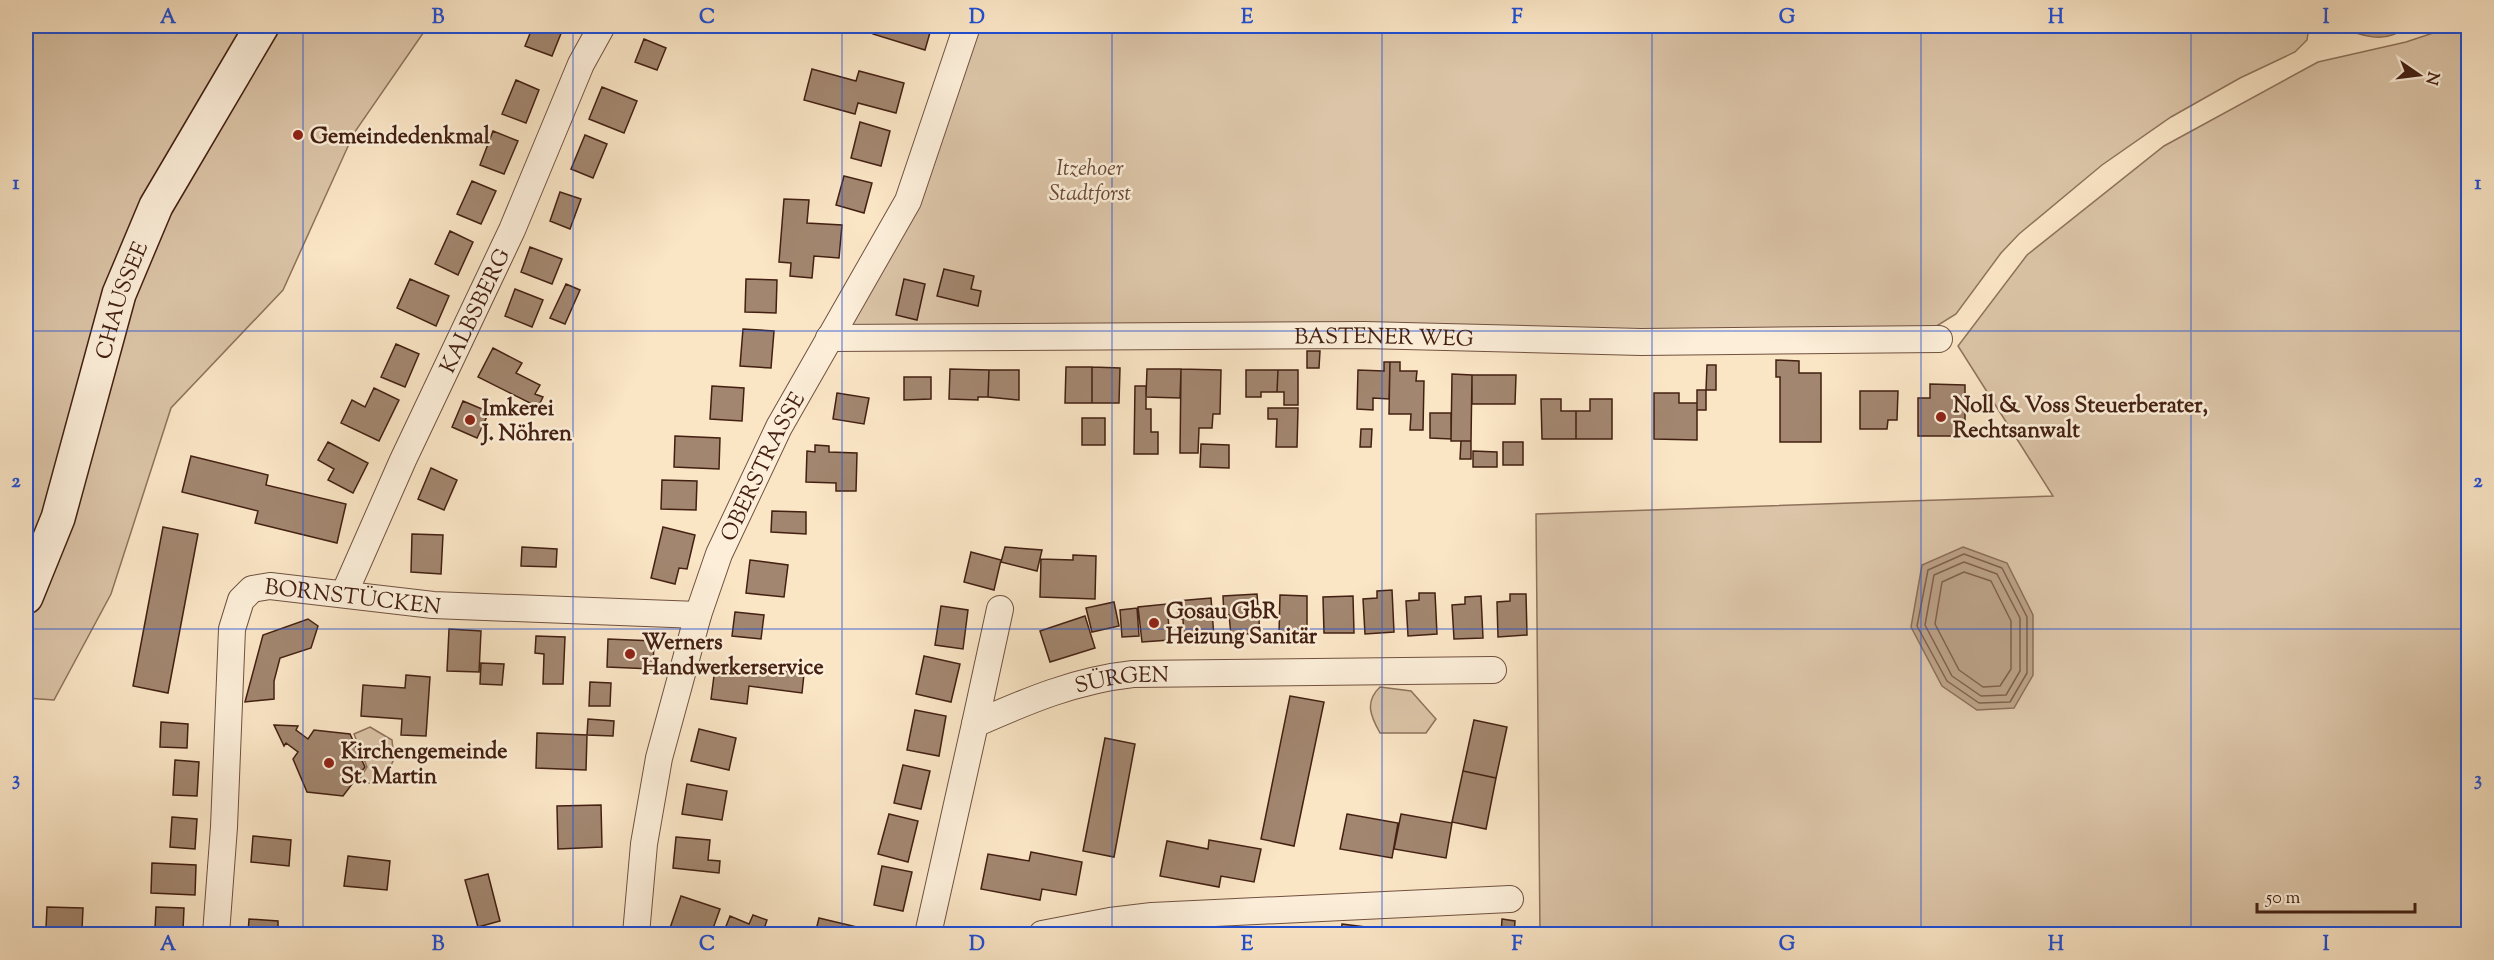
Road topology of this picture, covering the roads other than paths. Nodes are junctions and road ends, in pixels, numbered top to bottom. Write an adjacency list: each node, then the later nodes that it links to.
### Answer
1 (262, 26): 7 (street, CHAUSSEE)
2 (602, 26): 6 (street, KALBSBERG)
3 (967, 26): 4 (street, OBERSTRASSE)
4 (830, 338): 5 (street, BASTENER WEG); 9 (street, OBERSTRASSE)
5 (1939, 339)
6 (344, 594): 9 (street, BORNSTÜCKEN); 13 (street, BORNSTÜCKEN)
7 (26, 597)
8 (1000, 609): 11 (street)
9 (698, 615): 14 (street, OBERSTRASSE)
10 (1493, 670): 11 (street, SÜRGEN)
11 (975, 724): 15 (street)
12 (1510, 899): 16 (street)
13 (216, 934)
14 (636, 934)
15 (928, 934)
16 (1042, 934)

